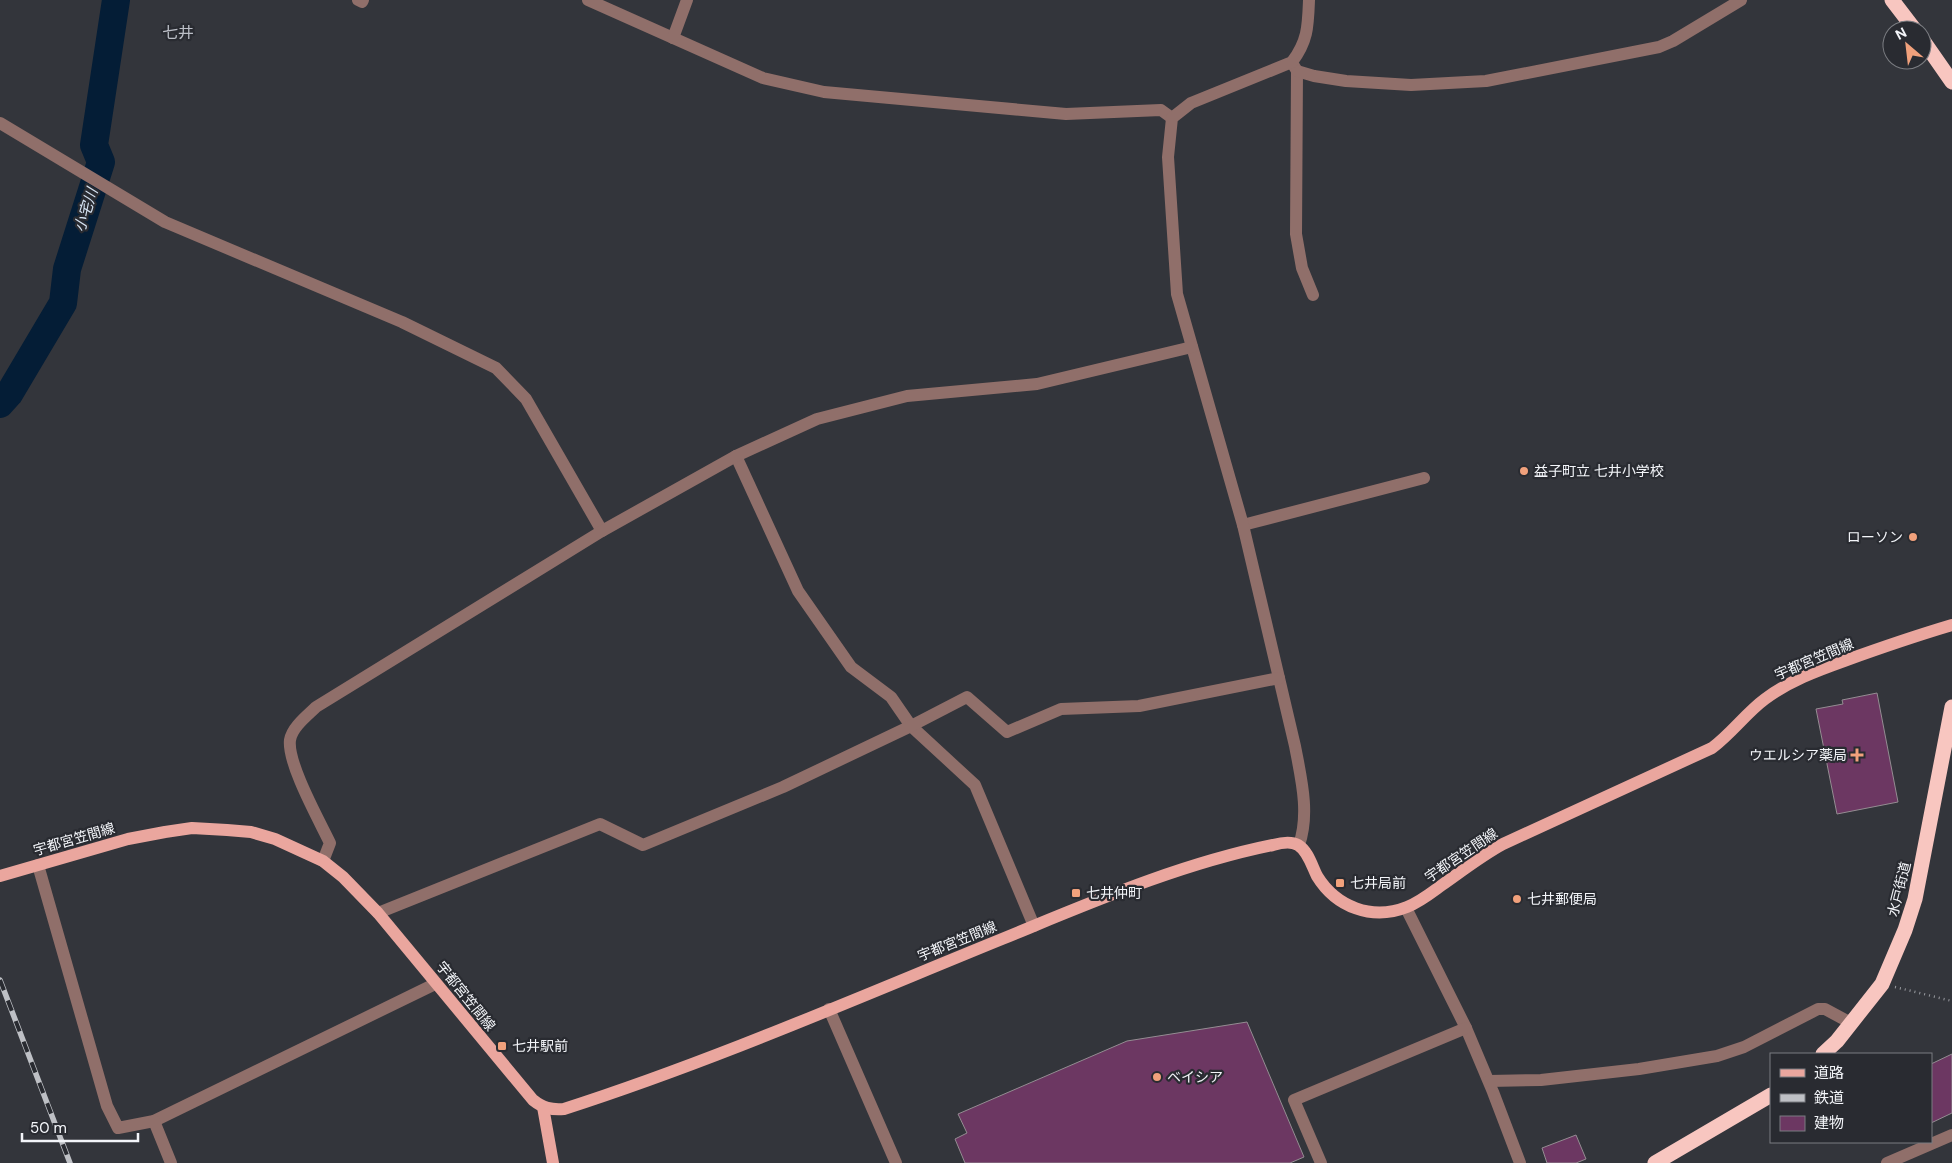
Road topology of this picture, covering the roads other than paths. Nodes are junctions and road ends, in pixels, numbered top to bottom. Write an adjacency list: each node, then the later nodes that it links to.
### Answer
1 (358, 0): 2 (street)
2 (363, 0)
3 (588, 0): 9 (street)
4 (687, 0): 9 (street)
5 (1309, 0): 11 (street)
6 (1741, 0): 11 (street)
7 (1892, 0): 8 (highway)
8 (1907, 20)
9 (673, 38): 13 (street)
10 (1932, 54): 12 (highway)
11 (1294, 67): 13 (street); 15 (street)
12 (1952, 82)
13 (1172, 118): 16 (street)
14 (0, 123): 20 (street)
15 (1313, 295)
16 (1192, 347): 17 (street); 19 (street)
17 (736, 456): 20 (street); 24 (street)
18 (1424, 478): 19 (street)
19 (1243, 525): 22 (street)
20 (602, 531): 26 (street)
21 (1952, 625): 29 (main road, 宇都宮笠間線)
22 (1279, 678): 24 (street); 25 (street)
23 (1952, 707): 34 (highway, 水戸街道)
24 (911, 726): 30 (street); 31 (street)
25 (1299, 845): 29 (main road, 宇都宮笠間線); 31 (main road, 宇都宮笠間線)
26 (323, 861): 27 (main road, 宇都宮笠間線); 30 (main road, 宇都宮笠間線)
27 (38, 864): 28 (main road, 宇都宮笠間線); 40 (street)
28 (0, 876)
29 (1406, 908): 35 (street)
30 (378, 913): 32 (main road, 宇都宮笠間線)
31 (1034, 926): 33 (main road, 宇都宮笠間線)
32 (436, 984): 39 (main road, 宇都宮笠間線); 40 (street)
33 (829, 1009): 39 (main road, 宇都宮笠間線); 44 (street)
34 (1851, 1023): 36 (highway, 水戸街道); 37 (street)
35 (1466, 1028): 37 (street); 45 (street)
36 (1824, 1053)
37 (1489, 1081): 46 (street)
38 (1770, 1096): 47 (highway)
39 (543, 1107): 43 (main road)
40 (154, 1121): 42 (street)
41 (1952, 1135): 48 (street)
42 (171, 1163)
43 (554, 1163)
44 (896, 1163)
45 (1321, 1163)
46 (1520, 1163)
47 (1655, 1163)
48 (1887, 1163)

